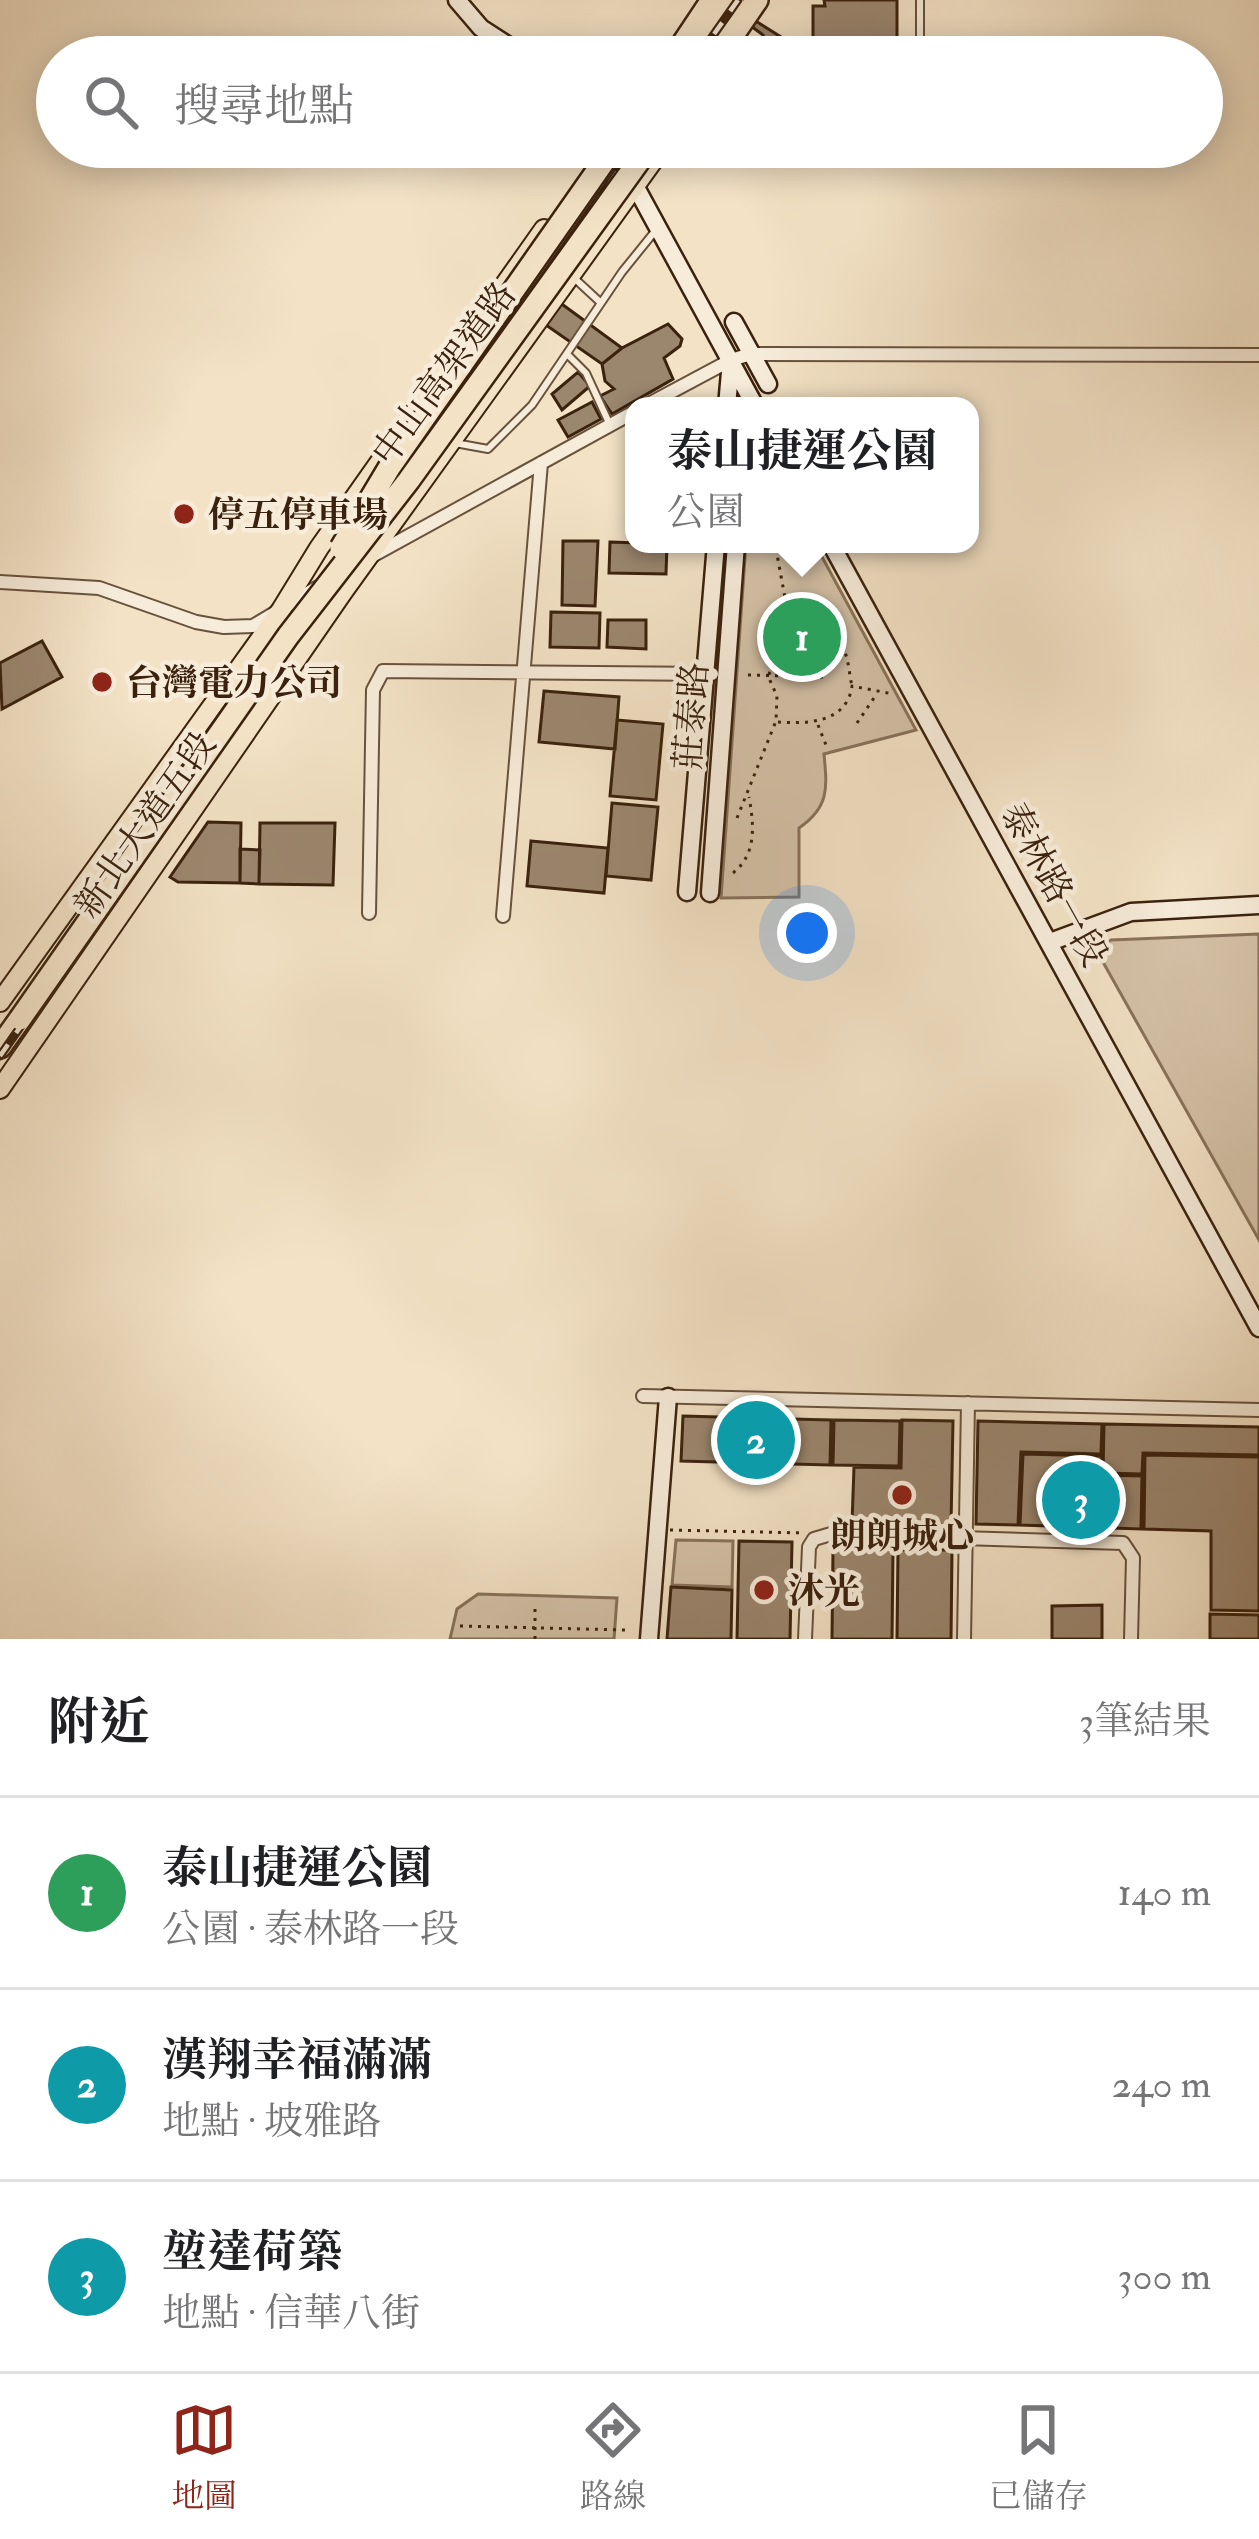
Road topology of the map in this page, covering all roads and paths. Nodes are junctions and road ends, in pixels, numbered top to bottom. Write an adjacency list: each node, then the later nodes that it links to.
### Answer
1 (457, 0): 8 (main road)
2 (702, 0): 9 (main road)
3 (712, 0): 10 (highway)
4 (733, 0): 11 (highway)
5 (757, 0): 12 (highway)
6 (768, 0): 13 (main road)
7 (920, 0): 14 (lane)
8 (493, 36)
9 (677, 36)
10 (688, 36)
11 (708, 36)
12 (732, 36)
13 (742, 36)
14 (920, 36)
15 (587, 168): 29 (main road, 新北大道五段)
16 (599, 168): 49 (highway, 中山高架道路, bridge)
17 (625, 168): 21 (main road)
18 (635, 168): 21 (highway)
19 (635, 168): 49 (highway, 中山高架道路, bridge)
20 (648, 168): 21 (main road, 新北大道五段)
21 (635, 186): 22 (main road); 23 (main road, 新北大道五段)
22 (658, 229): 24 (lane); 30 (main road)
23 (571, 275): 24 (lane); 32 (main road, 新北大道五段)
24 (601, 303): 26 (lane)
25 (734, 322): 27 (main road)
26 (567, 354): 38 (lane); 39 (lane)
27 (751, 354): 28 (street); 30 (street); 31 (main road); 36 (main road)
28 (1259, 355)
29 (451, 360): 32 (main road); 47 (main road, 新北大道五段)
30 (731, 360): 33 (street); 34 (main road); 35 (main road)
31 (767, 384)
32 (490, 388): 39 (main road, 新北大道五段)
33 (662, 397)
34 (728, 397)
35 (748, 397)
36 (750, 397)
37 (625, 417): 38 (street)
38 (610, 425): 40 (street)
39 (451, 442): 45 (main road, 新北大道五段)
40 (541, 463): 45 (street); 50 (street)
41 (715, 553): 51 (main road, 莊泰路)
42 (735, 553): 52 (main road, 莊泰路)
43 (777, 553): 48 (path)
44 (836, 553): 72 (main road, 泰林路一段)
45 (368, 558): 47 (street); 73 (main road, 新北大道五段)
46 (0, 582): 47 (street)
47 (281, 610): 69 (main road, 新北大道五段)
48 (791, 630): 54 (path); 56 (path)
49 (288, 636): 75 (highway, 中山高架道路, bridge)
50 (524, 670): 51 (street); 70 (street); 71 (street)
51 (705, 674): 52 (street); 66 (main road, 莊泰路)
52 (726, 675): 67 (main road, 莊泰路)
53 (748, 675): 54 (path)
54 (768, 676): 55 (path); 59 (path)
55 (824, 677)
56 (852, 686): 57 (path); 60 (path)
57 (877, 693): 58 (path); 61 (path)
58 (895, 694)
59 (776, 722): 60 (path); 63 (path)
60 (817, 723): 62 (path)
61 (857, 723)
62 (828, 750)
63 (749, 796): 64 (path); 65 (path)
64 (737, 818)
65 (733, 873)
66 (687, 892)
67 (710, 893)
68 (1259, 904): 72 (main road)
69 (68, 908): 73 (main road); 74 (main road, 新北大道五段)
70 (369, 913)
71 (502, 916)
72 (1050, 942): 77 (main road, 泰林路一段)
73 (100, 945): 76 (main road, 新北大道五段)
74 (0, 1002)
75 (0, 1047)
76 (0, 1089)
77 (1259, 1328)
78 (643, 1396): 79 (street)
79 (668, 1396): 80 (street); 82 (main road)
80 (968, 1403): 81 (street); 84 (street)
81 (1259, 1410)
82 (658, 1529): 83 (path); 90 (main road)
83 (830, 1534): 84 (street); 91 (street)
84 (965, 1536): 92 (street); 93 (street)
85 (536, 1605): 87 (path)
86 (460, 1626): 87 (path)
87 (535, 1628): 88 (path); 89 (path)
88 (625, 1630)
89 (535, 1639)
90 (649, 1639)
91 (805, 1639)
92 (964, 1639)
93 (1131, 1639)

